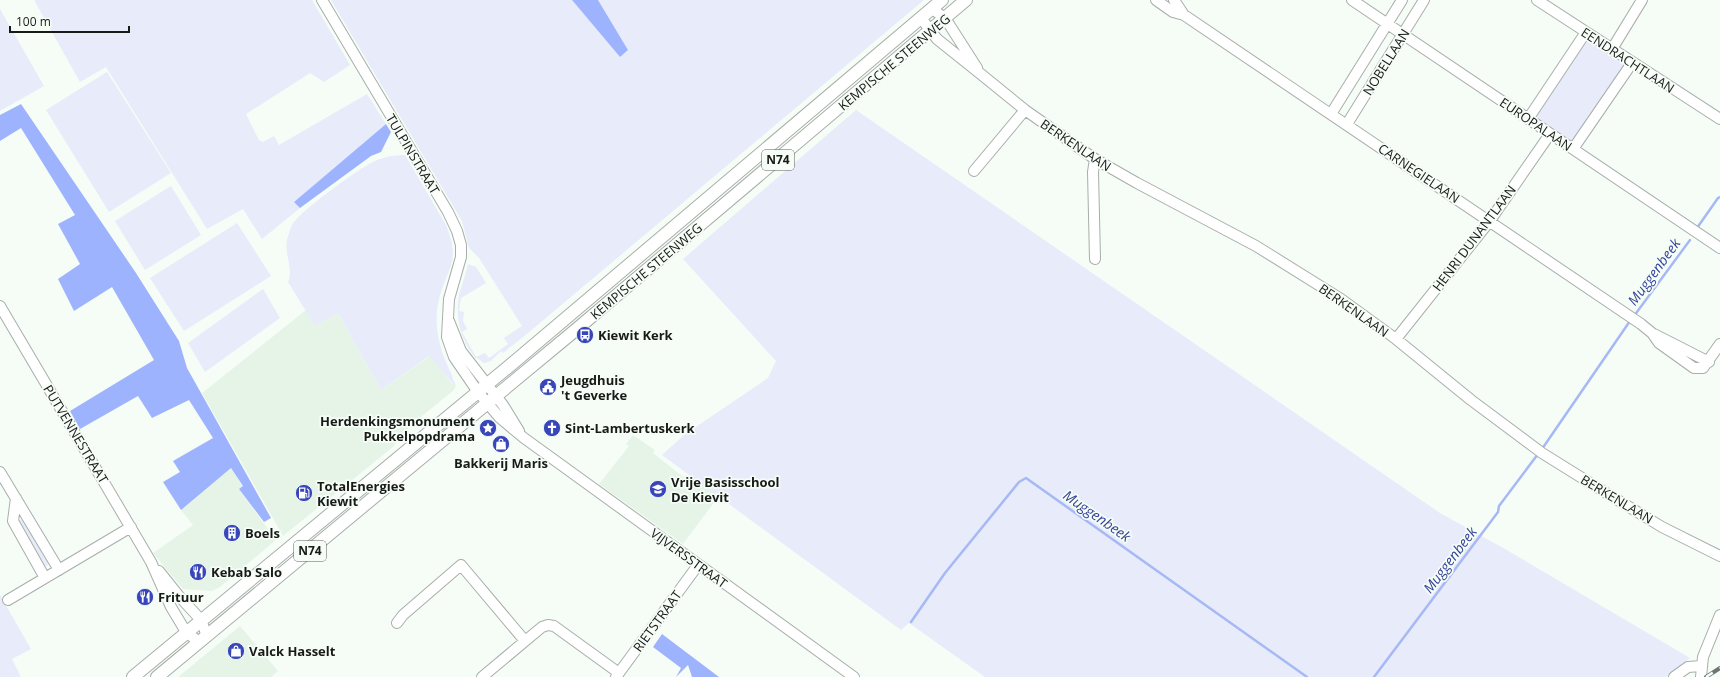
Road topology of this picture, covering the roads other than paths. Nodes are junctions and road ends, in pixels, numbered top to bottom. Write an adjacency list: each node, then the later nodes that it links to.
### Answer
1 (322, 0): 37 (street, TULPINSTRAAT)
2 (942, 0): 11 (main road, KEMPISCHE STEENWEG / N74)
3 (966, 0): 14 (main road, KEMPISCHE STEENWEG / N74)
4 (1156, 0): 12 (street, CARNEGIELAAN)
5 (1174, 0): 12 (street, CARNEGIELAAN)
6 (1352, 0): 15 (street, EUROPALAAN)
7 (1402, 0): 15 (street, NOBELLAAN)
8 (1424, 0): 18 (street, NOBELLAAN)
9 (1537, 0): 17 (street, EENDRACHTLAAN)
10 (1642, 0): 19 (street)
11 (932, 9): 13 (main road, KEMPISCHE STEENWEG / N74); 14 (street, BERKENLAAN)
12 (1184, 16): 23 (street, CARNEGIELAAN)
13 (921, 18): 16 (street, BERKENLAAN); 37 (main road, KEMPISCHE STEENWEG / N74)
14 (945, 18): 16 (main road, KEMPISCHE STEENWEG / N74); 21 (street, BERKENLAAN)
15 (1387, 24): 18 (street, EUROPALAAN); 23 (street, NOBELLAAN)
16 (930, 31): 21 (street, BERKENLAAN); 38 (main road, KEMPISCHE STEENWEG / N74)
17 (1586, 32): 19 (street, EENDRACHTLAAN); 24 (street)
18 (1403, 35): 24 (street, EUROPALAAN); 26 (street, NOBELLAAN)
19 (1612, 49): 20 (street, EENDRACHTLAAN)
20 (1632, 63): 25 (street, EENDRACHTLAAN); 28 (street)
21 (982, 75): 22 (street, BERKENLAAN)
22 (1025, 110): 29 (street, BERKENLAAN); 30 (street)
23 (1331, 114): 26 (street, CARNEGIELAAN)
24 (1528, 119): 27 (street, EUROPALAAN)
25 (1720, 119)
26 (1347, 124): 31 (street, CARNEGIELAAN)
27 (1550, 134): 28 (street, EUROPALAAN); 31 (street, HENRI DUNANTLAAN)
28 (1573, 150): 32 (street, EUROPALAAN)
29 (1095, 159): 33 (street); 35 (street, BERKENLAAN)
30 (974, 171)
31 (1490, 222): 35 (street, HENRI DUNANTLAAN); 36 (street, CARNEGIELAAN)
32 (1720, 248)
33 (1095, 259)
34 (0, 306): 41 (street, PUTVENNESTRAAT)
35 (1396, 339): 42 (street, BERKENLAAN)
36 (1720, 344)
37 (482, 388): 38 (street, VIJVERSSTRAAT); 49 (main road, KEMPISCHE STEENWEG / N74)
38 (492, 399): 44 (street, VIJVERSSTRAAT); 52 (main road, KEMPISCHE STEENWEG / N74)
39 (0, 472): 40 (street)
40 (16, 498): 45 (street); 46 (street)
41 (131, 527): 43 (street, PUTVENNESTRAAT); 45 (street)
42 (1720, 556)
43 (151, 562): 49 (street, PUTVENNESTRAAT); 51 (street, PUTVENNESTRAAT)
44 (698, 565): 55 (street, RIETSTRAAT); 59 (street, VIJVERSSTRAAT)
45 (59, 570): 46 (street)
46 (45, 578): 47 (street)
47 (8, 600)
48 (1720, 615): 54 (street)
49 (201, 620): 51 (main road, KEMPISCHE STEENWEG / N74); 52 (street, PUTVENNESTRAAT)
50 (398, 623): 53 (street)
51 (186, 632): 52 (street, PUTVENNESTRAAT); 56 (main road, KEMPISCHE STEENWEG / N74)
52 (203, 639): 57 (main road, KEMPISCHE STEENWEG / N74)
53 (524, 642): 55 (street); 58 (street)
54 (1701, 666): 60 (street); 61 (street)
55 (617, 675)
56 (133, 677)
57 (157, 677)
58 (482, 677)
59 (854, 677)
60 (1674, 677)
61 (1701, 677)

